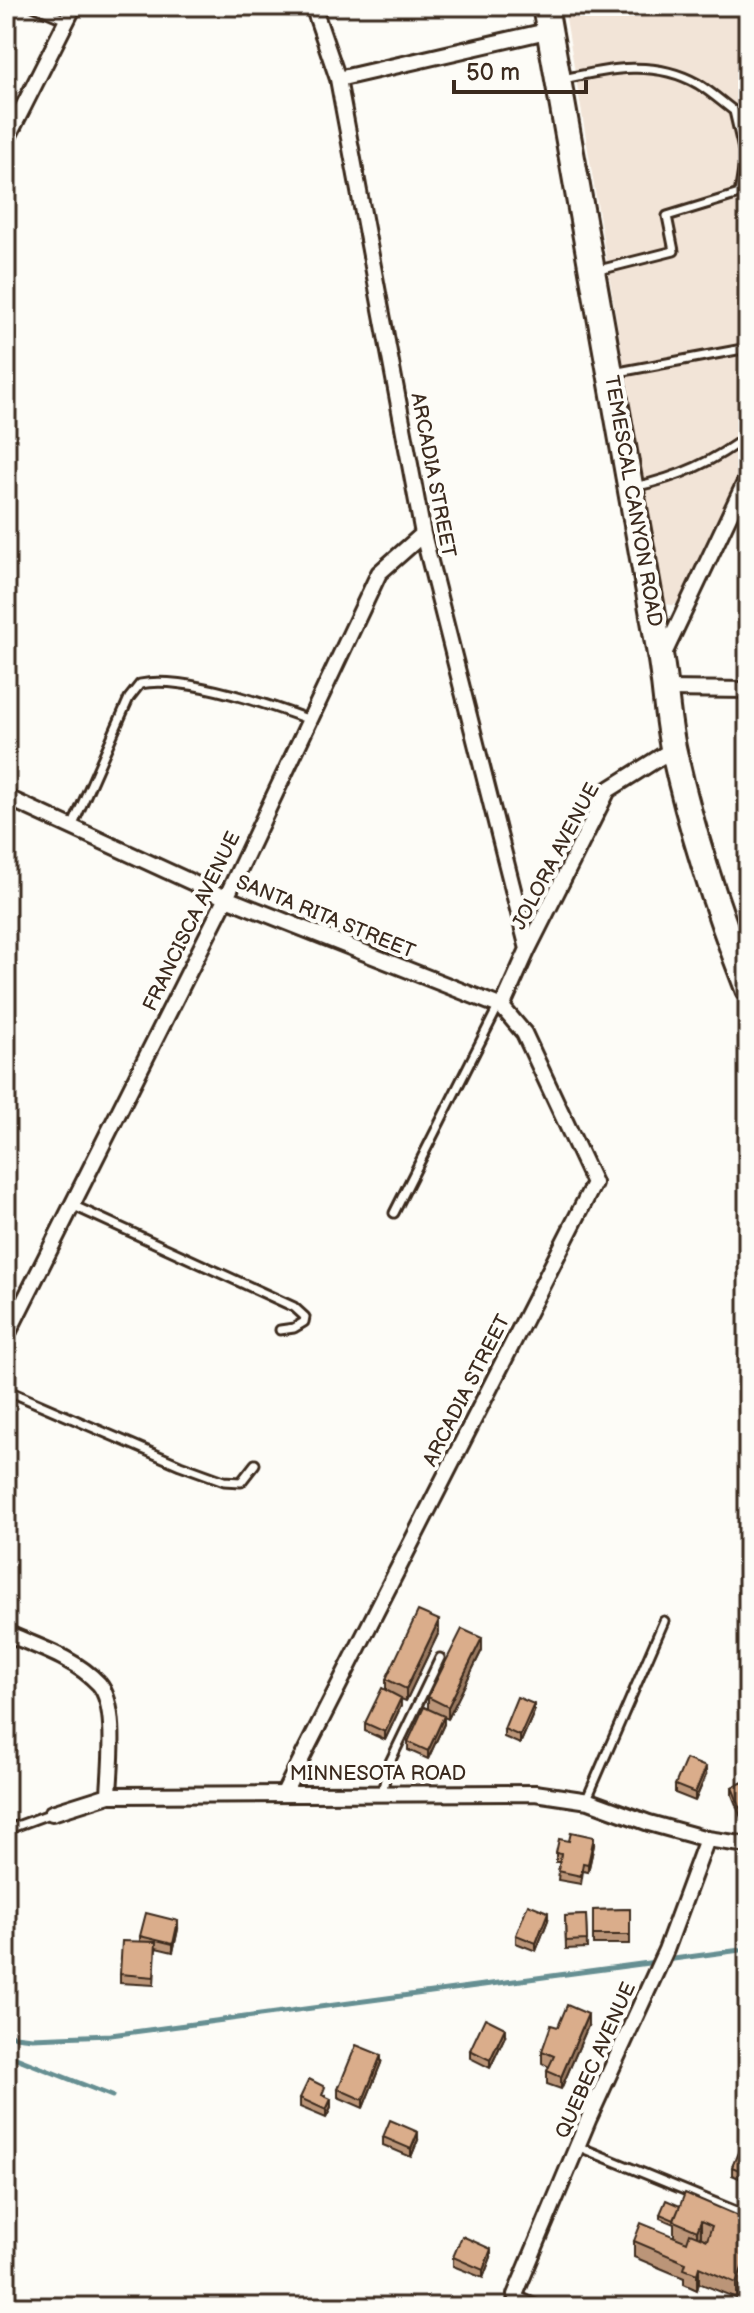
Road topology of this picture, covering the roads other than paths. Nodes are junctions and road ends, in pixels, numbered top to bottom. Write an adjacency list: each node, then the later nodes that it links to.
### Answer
1 (33, 6): 5 (lane)
2 (74, 6): 5 (street)
3 (313, 6): 6 (street, ARCADIA STREET)
4 (548, 18): 6 (street); 7 (main road, TEMESCAL CANYON ROAD)
5 (66, 20): 8 (street)
6 (338, 79): 15 (street, ARCADIA STREET)
7 (560, 80): 9 (main road, TEMESCAL CANYON ROAD); 9 (lane)
8 (6, 141)
9 (593, 271): 11 (main road, TEMESCAL CANYON ROAD)
10 (748, 348): 11 (lane)
11 (611, 373): 14 (main road, TEMESCAL CANYON ROAD)
12 (748, 435): 14 (lane)
13 (748, 476): 16 (street)
14 (631, 487): 16 (main road, TEMESCAL CANYON ROAD)
15 (423, 534): 19 (street, FRANCISCA AVENUE); 25 (street, ARCADIA STREET)
16 (661, 660): 17 (main road, TEMESCAL CANYON ROAD)
17 (666, 689): 18 (street); 20 (main road, TEMESCAL CANYON ROAD)
18 (748, 690)
19 (310, 720): 22 (lane); 23 (street, FRANCISCA AVENUE)
20 (673, 749): 24 (main road, TEMESCAL CANYON ROAD); 25 (street, JOLORA AVENUE)
21 (6, 797): 22 (street, SANTA RITA STREET)
22 (72, 827): 23 (street, SANTA RITA STREET)
23 (226, 898): 27 (street, SANTA RITA STREET); 28 (street, FRANCISCA AVENUE)
24 (741, 948): 26 (main road, TEMESCAL CANYON ROAD)
25 (528, 949): 27 (street, JOLORA AVENUE)
26 (748, 989)
27 (500, 1007): 29 (lane); 37 (street, ARCADIA STREET)
28 (72, 1205): 30 (lane); 31 (street, FRANCISCA AVENUE)
29 (394, 1213)
30 (280, 1330)
31 (6, 1337)
32 (6, 1390): 33 (lane)
33 (255, 1464)
34 (664, 1621): 40 (lane)
35 (6, 1633): 39 (street)
36 (440, 1658): 38 (lane)
37 (284, 1793): 38 (street, MINNESOTA ROAD); 39 (street, MINNESOTA ROAD)
38 (382, 1793): 40 (street, MINNESOTA ROAD)
39 (109, 1795): 41 (street, MINNESOTA ROAD)
40 (586, 1801): 43 (street, MINNESOTA ROAD)
41 (52, 1813): 42 (lane, MINNESOTA ROAD)
42 (6, 1830)
43 (707, 1839): 44 (street, MINNESOTA ROAD); 45 (street, QUEBEC AVENUE)
44 (748, 1845)
45 (577, 2146): 46 (lane); 47 (street, QUEBEC AVENUE)
46 (748, 2216)
47 (515, 2295): 48 (lane)
48 (542, 2307)

